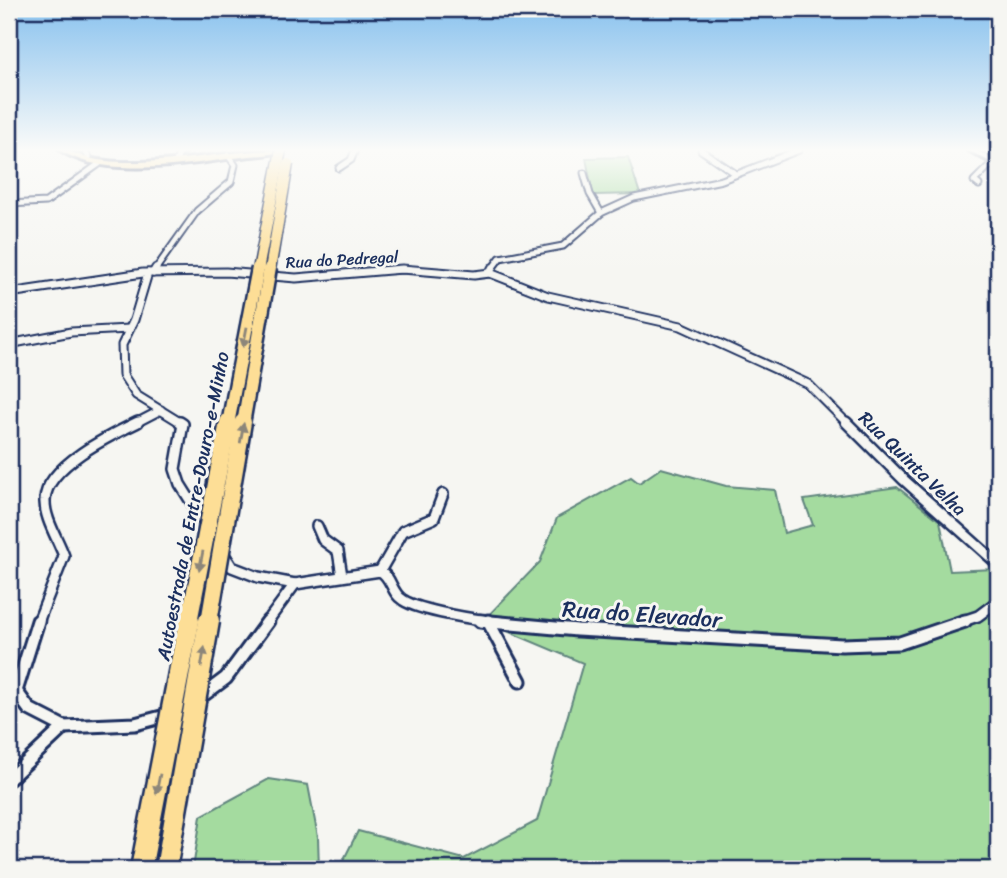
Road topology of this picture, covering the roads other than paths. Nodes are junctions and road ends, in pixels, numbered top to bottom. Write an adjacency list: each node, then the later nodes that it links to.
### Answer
1 (61, 191): 7 (street)
2 (219, 191): 9 (street)
3 (272, 191): 26 (highway, Autoestrada de Entre-Douro-e-Minho, one-way to 26, bridge)
4 (283, 191): 27 (highway, Autoestrada de Entre-Douro-e-Minho, one-way to 4, bridge)
5 (589, 191): 8 (street)
6 (668, 191): 8 (street)
7 (9, 204)
8 (601, 213): 10 (street)
9 (151, 273): 10 (street, Rua do Pedregal); 11 (street, Rua do Pedregal); 12 (street)
10 (489, 273): 17 (street, Rua Quinta Velha)
11 (9, 293)
12 (129, 329): 13 (street); 14 (street)
13 (9, 344)
14 (161, 410): 20 (street); 24 (street)
15 (443, 494): 18 (street)
16 (317, 526): 19 (street)
17 (998, 564)
18 (380, 571): 19 (street); 22 (street, Rua do Elevador)
19 (342, 576): 20 (street)
20 (295, 584): 24 (street)
21 (998, 601): 22 (street, Rua do Elevador)
22 (488, 621): 23 (street)
23 (520, 681)
24 (64, 727): 25 (street)
25 (9, 779)
26 (141, 869)
27 (166, 869)

